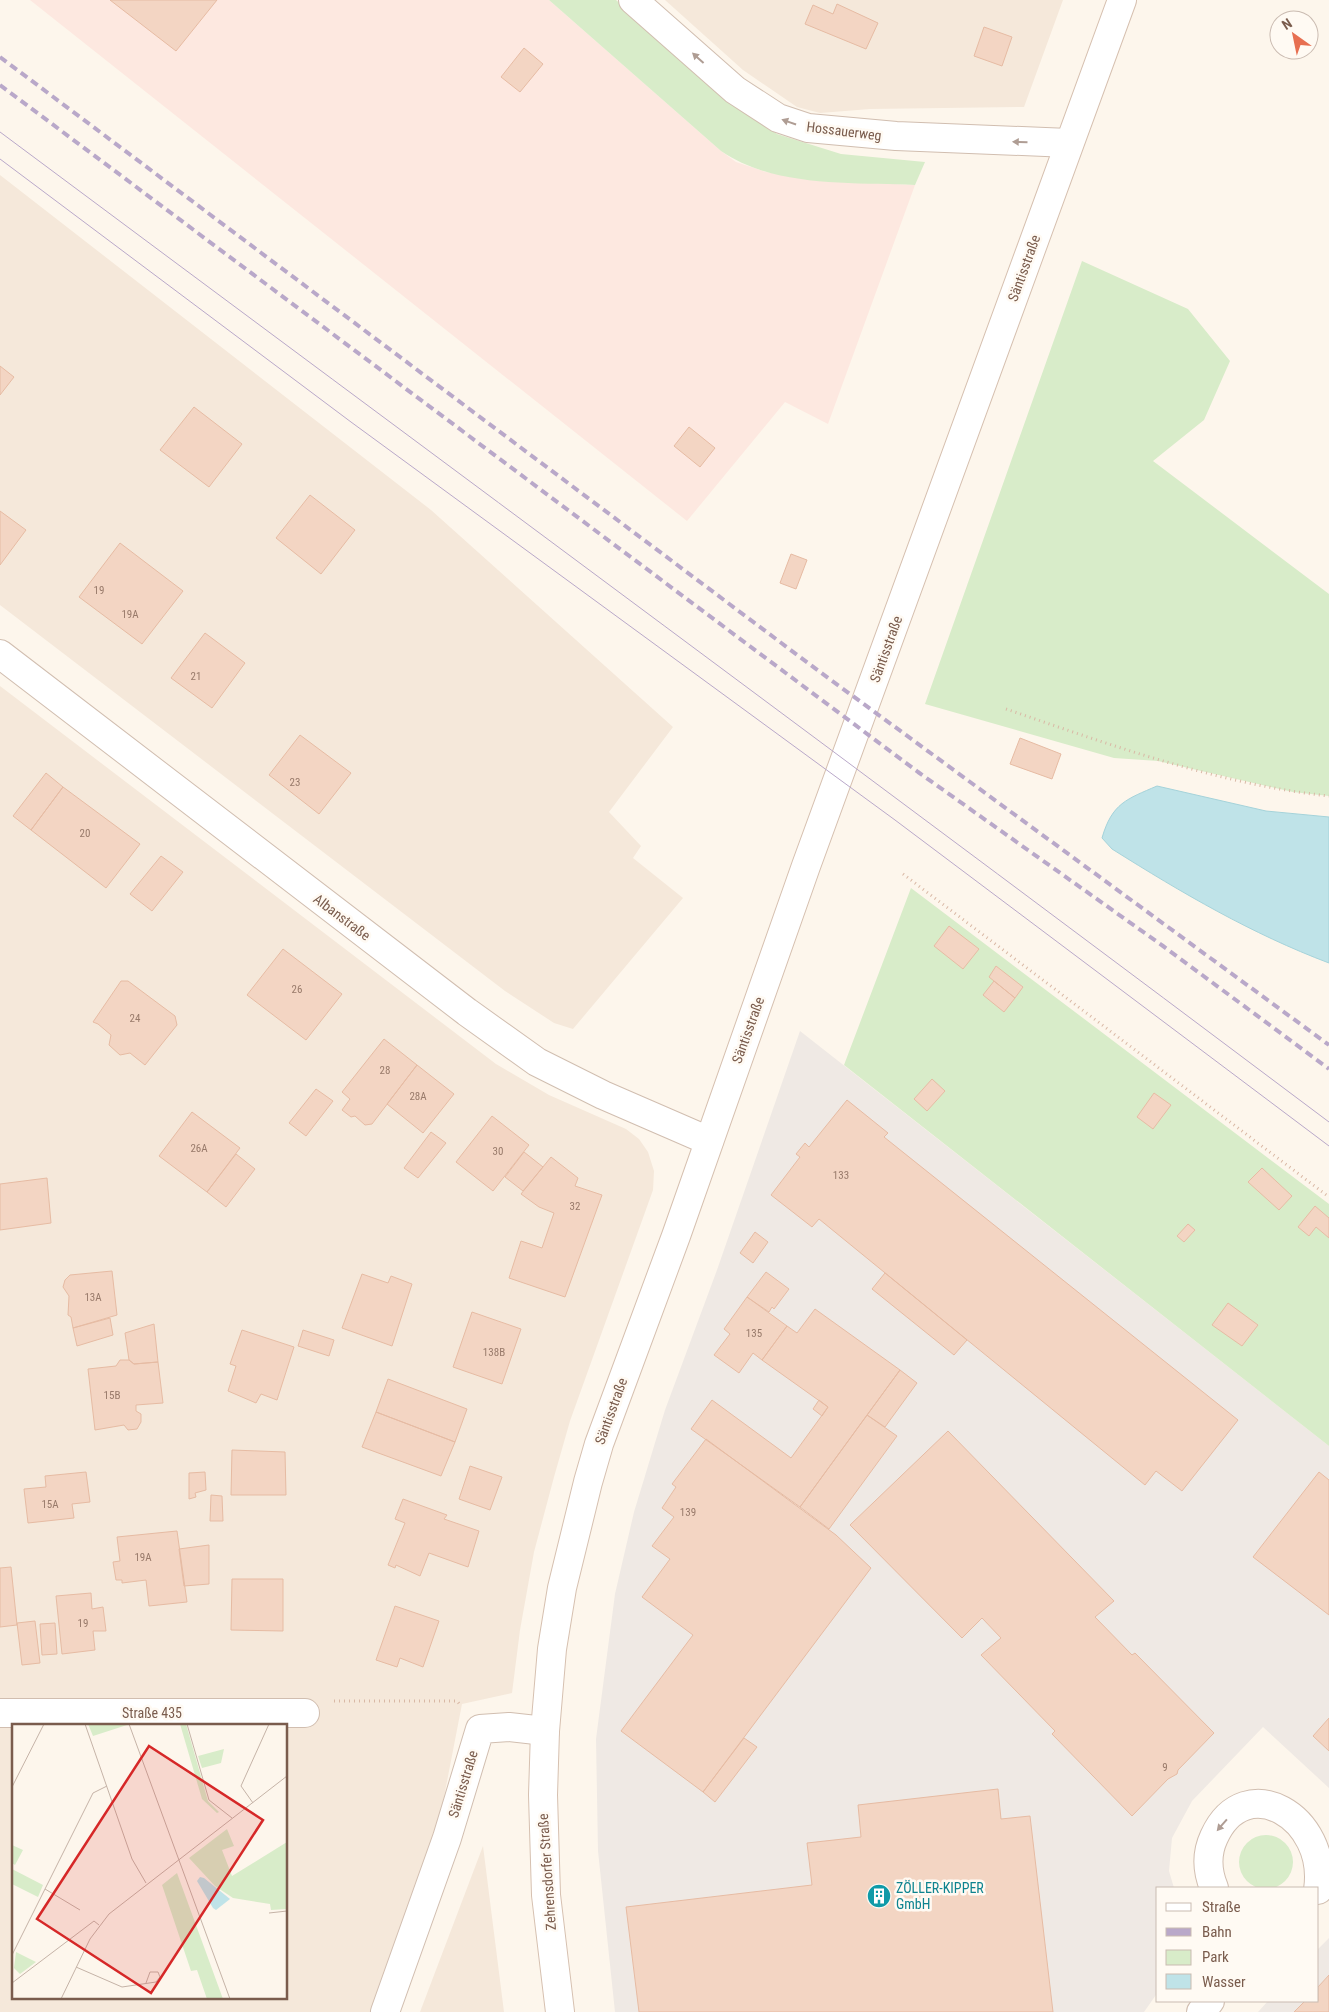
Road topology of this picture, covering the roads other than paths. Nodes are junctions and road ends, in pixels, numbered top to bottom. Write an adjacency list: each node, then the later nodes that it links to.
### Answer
1 (633, 0): 3 (street, Hossauerweg, one-way to 1)
2 (1122, 0): 3 (street, Säntisstraße)
3 (1069, 143): 5 (street, Säntisstraße)
4 (0, 654): 5 (street, Albanstraße)
5 (708, 1141): 8 (street, Säntisstraße)
6 (0, 1713): 7 (street, Straße 435)
7 (305, 1713)
8 (545, 1730): 12 (street, Säntisstraße); 13 (street, Zehrensdorfer Straße)
9 (1214, 1887): 10 (street, one-way to 9)
10 (1319, 1887)
11 (1209, 2002): 14 (street)
12 (386, 2012)
13 (560, 2012)
14 (1201, 2012)

